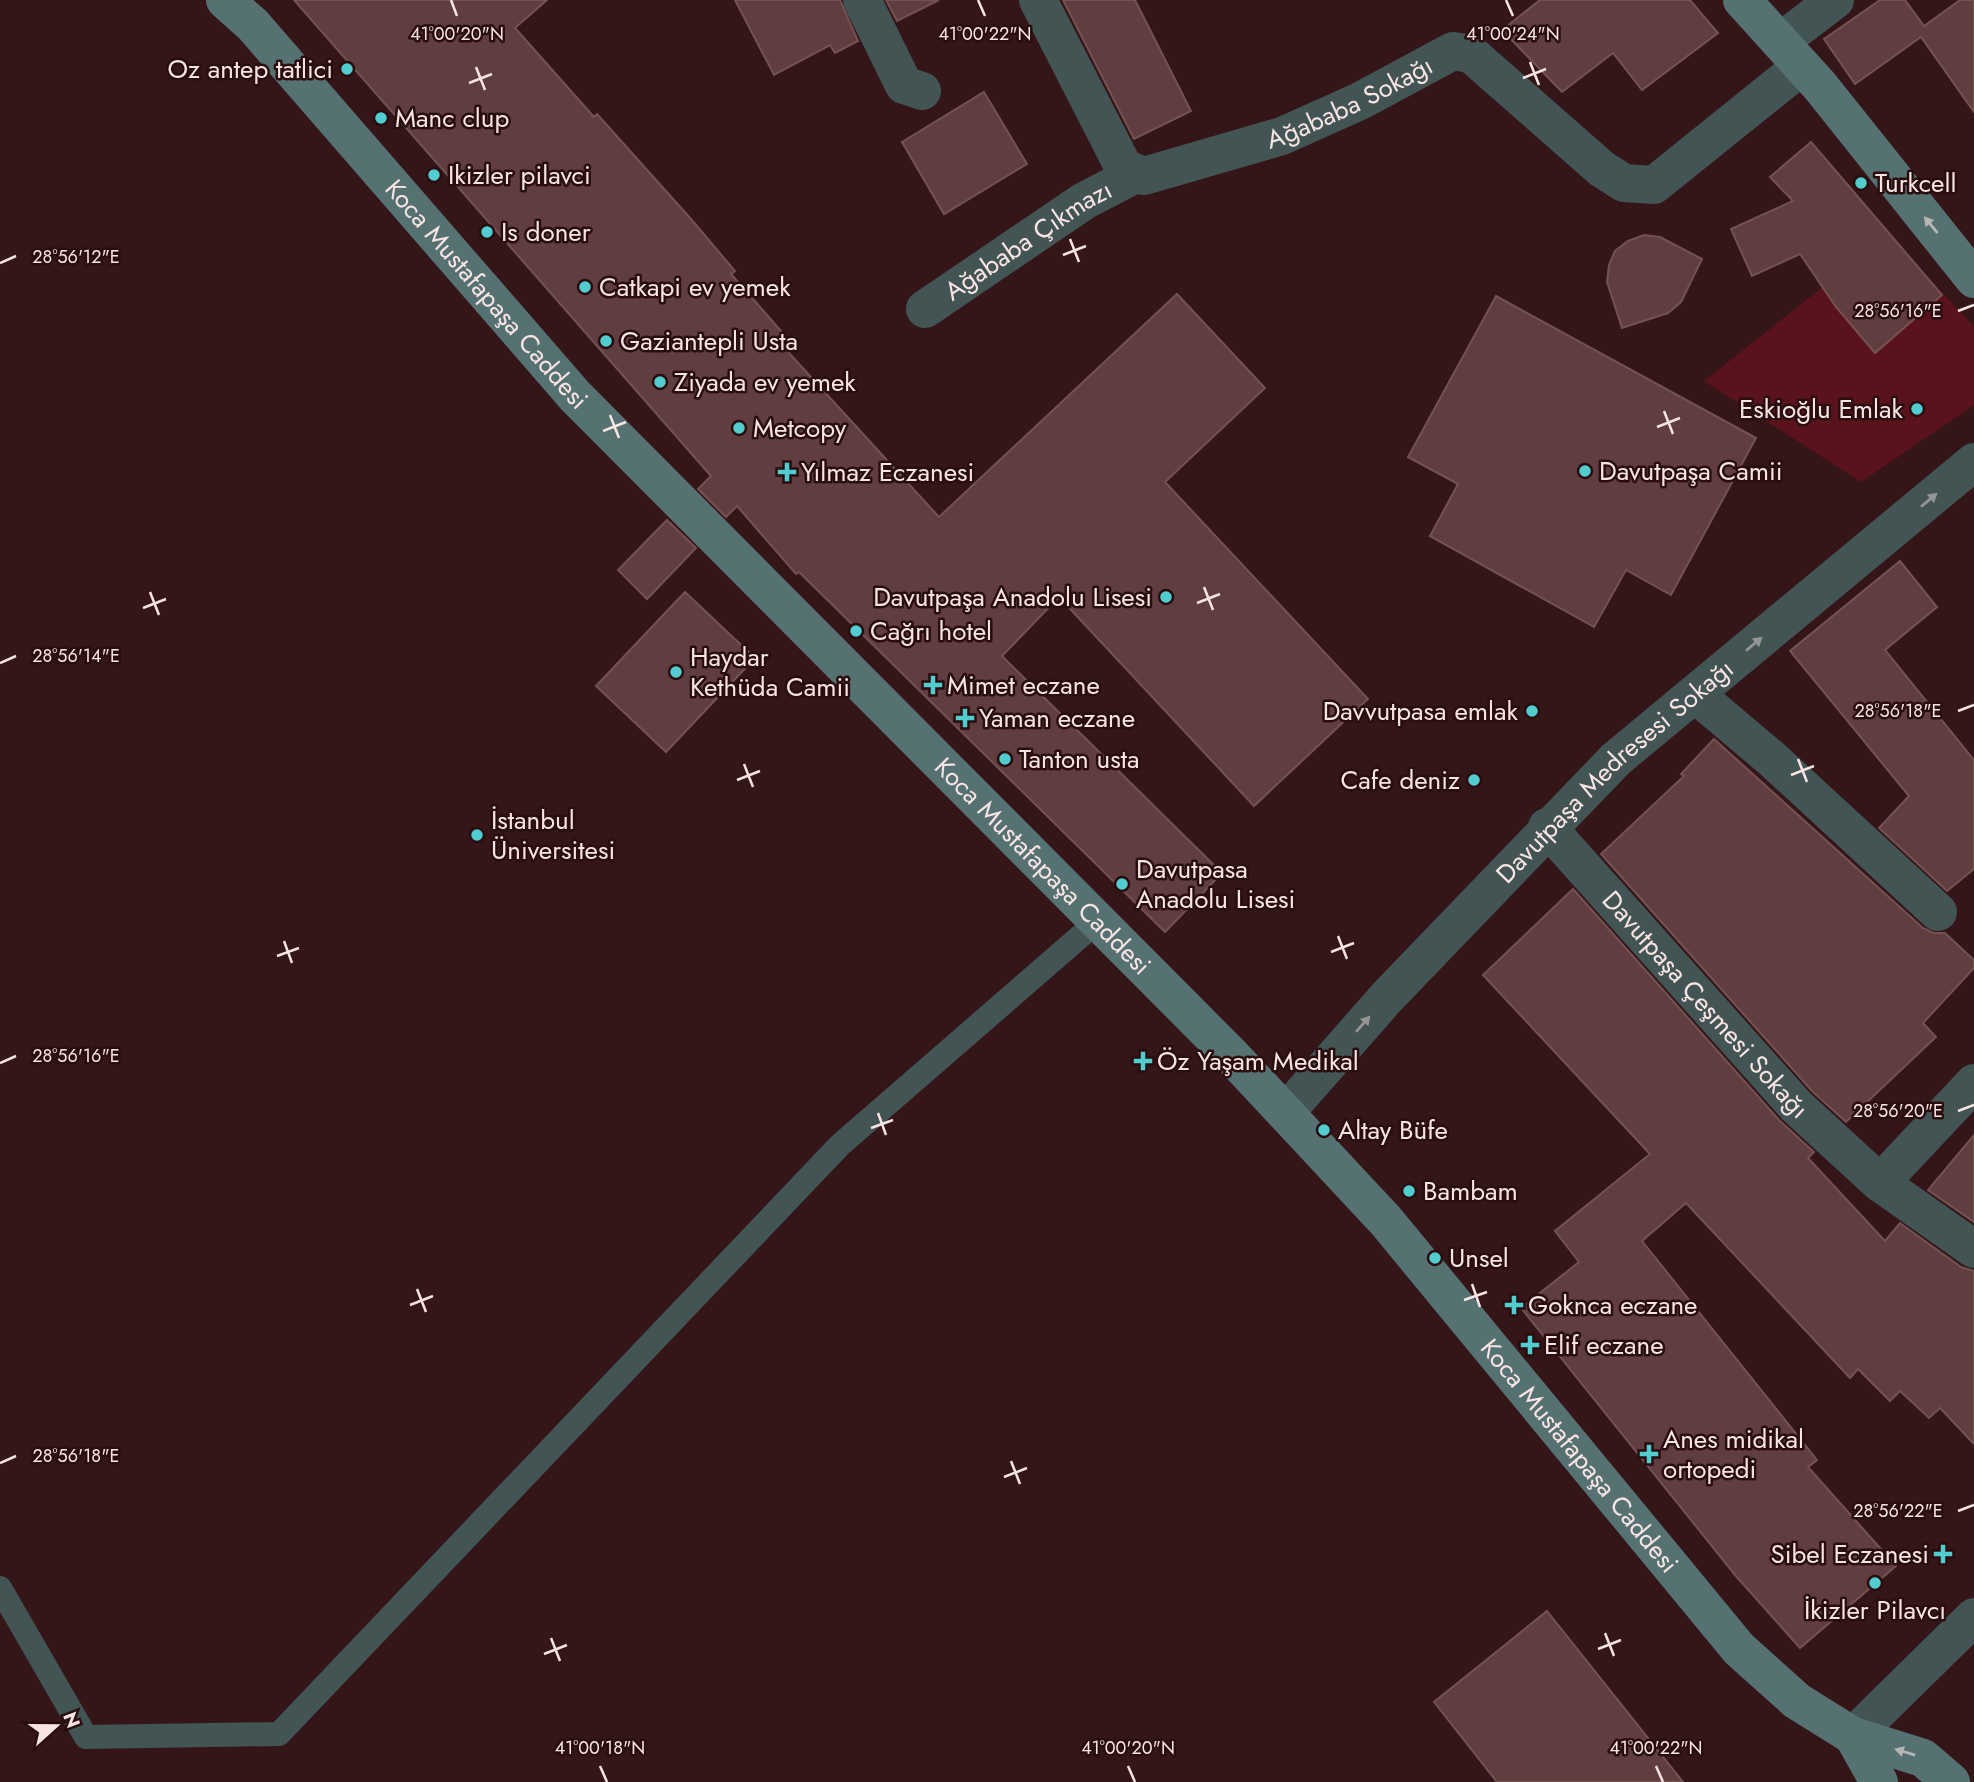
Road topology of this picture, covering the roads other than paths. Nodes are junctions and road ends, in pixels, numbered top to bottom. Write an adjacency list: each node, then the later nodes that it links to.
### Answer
1 (225, 0): 6 (street, Koca Mustafapaşa Caddesi)
2 (862, 0): 8 (street)
3 (1038, 0): 9 (street)
4 (1742, 0): 7 (street)
5 (1835, 0): 7 (street, Ağababa Sokağı)
6 (253, 12): 16 (street, Koca Mustafapaşa Caddesi)
7 (1791, 54): 9 (street, Ağababa Sokağı); 10 (street, one-way to 7)
8 (922, 91)
9 (1134, 175): 11 (street, Ağababa Çıkmazı)
10 (1974, 279)
11 (925, 309)
12 (1974, 462): 13 (street, Davutpaşa Medresesi Sokağı, one-way to 12)
13 (1695, 694): 14 (street, Davutpaşa Medresesi Sokağı); 15 (street)
14 (1547, 827): 18 (street, Davutpaşa Medresesi Sokağı, one-way to 14); 19 (street, Davutpaşa Çeşmesi Sokağı)
15 (1938, 912)
16 (1098, 921): 18 (street, Koca Mustafapaşa Caddesi); 21 (lane)
17 (1974, 1083): 19 (street)
18 (1286, 1112): 23 (street, Koca Mustafapaşa Caddesi)
19 (1880, 1183): 20 (street, Davutpaşa Çeşmesi Sokağı)
20 (1974, 1249)
21 (0, 1588)
22 (1974, 1617): 23 (street)
23 (1853, 1736): 24 (street, Koca Mustafapaşa Caddesi); 25 (street, Koca Mustafapaşa Caddesi, one-way to 23)
24 (1879, 1782)
25 (1951, 1782)

